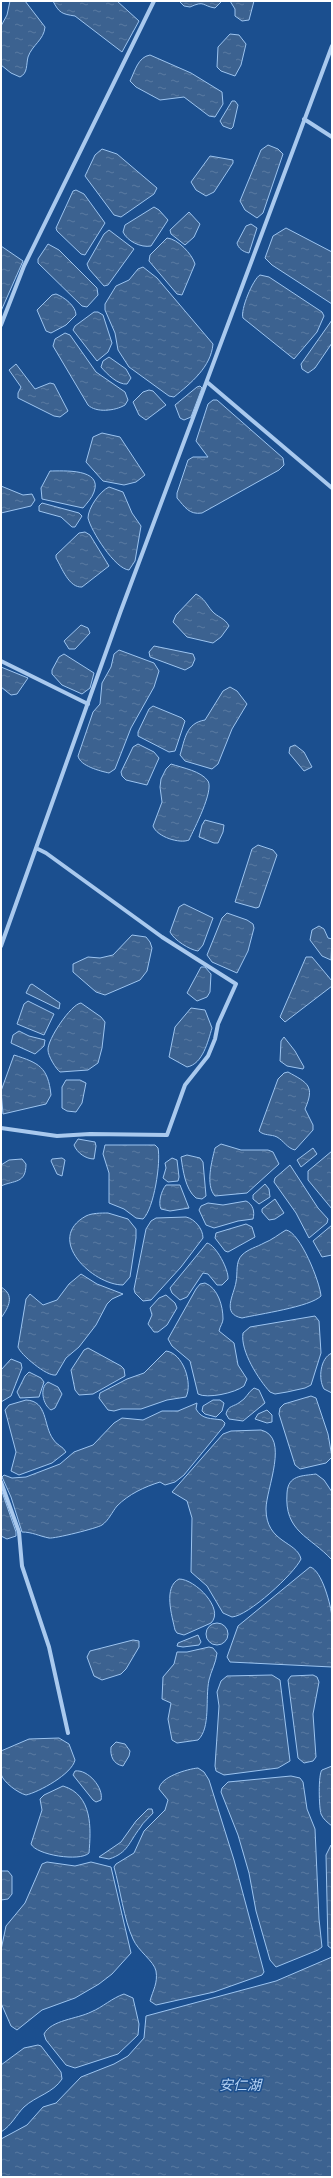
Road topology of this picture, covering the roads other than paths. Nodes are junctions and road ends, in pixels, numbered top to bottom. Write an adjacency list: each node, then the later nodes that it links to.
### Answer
1 (154, 1): 5 (street)
2 (332, 46): 3 (street)
3 (304, 119): 4 (street); 6 (street)
4 (332, 137)
5 (1, 326)
6 (207, 382): 7 (street); 9 (street)
7 (332, 488)
8 (1, 661): 9 (street)
9 (88, 704): 10 (street)
10 (36, 848): 11 (street); 12 (street)
11 (1, 946)
12 (1, 1128)
13 (1, 1482): 14 (street)
14 (68, 1733)

